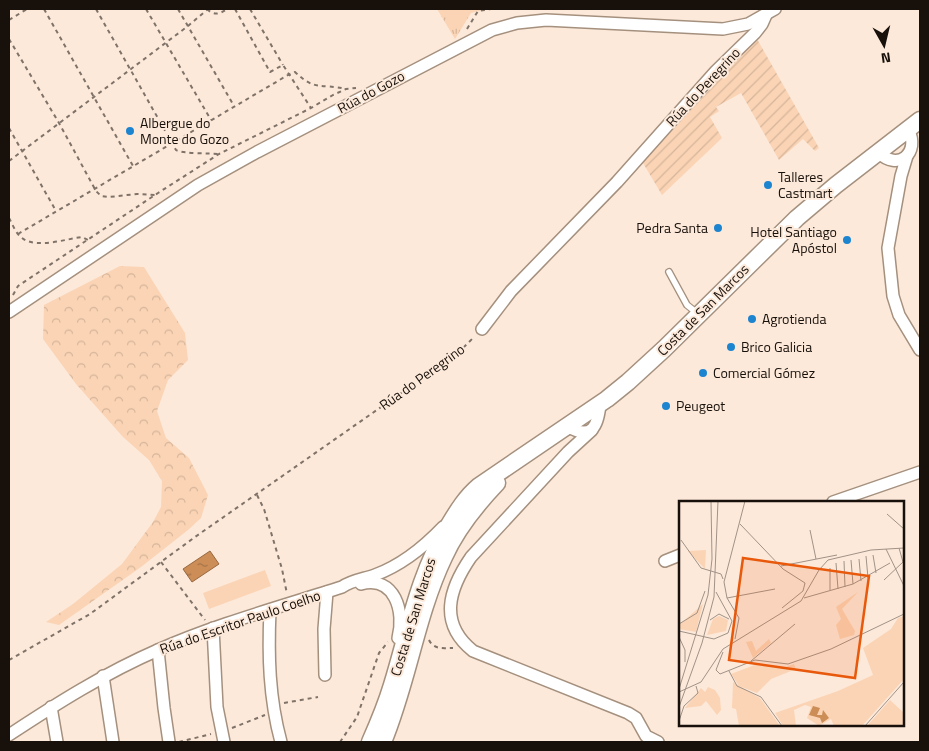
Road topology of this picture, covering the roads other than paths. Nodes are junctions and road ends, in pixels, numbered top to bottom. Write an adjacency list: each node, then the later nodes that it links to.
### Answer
1 (770, 12): 8 (street, Rúa do Gozo); 10 (street, Rúa do Peregrino)
2 (914, 125): 3 (main road, Costa de San Marcos); 4 (street)
3 (878, 152): 5 (street); 9 (main road, Costa de San Marcos)
4 (907, 156): 5 (street); 6 (street)
5 (892, 162): 6 (street)
6 (901, 176): 11 (street)
7 (669, 272): 9 (lane)
8 (9, 312)
9 (699, 315): 12 (main road, Costa de San Marcos)
10 (482, 329)
11 (920, 350)
12 (600, 404): 13 (main road, Costa de San Marcos); 14 (street)
13 (572, 429): 14 (street); 15 (street); 16 (main road, Costa de San Marcos)
14 (592, 430): 15 (street)
15 (568, 452): 33 (street)
16 (516, 462): 19 (main road, Costa de San Marcos); 39 (main road, Costa de San Marcos)
17 (920, 472): 18 (street)
18 (836, 501)
19 (454, 516): 22 (street, Rúa do Escritor Paulo Coelho); 29 (main road, Costa de San Marcos)
20 (679, 555): 21 (street)
21 (665, 561)
22 (342, 587): 23 (street, Rúa do Escritor Paulo Coelho); 29 (street, Rúa do Escritor Paulo Coelho)
23 (327, 592): 24 (street, Rúa do Escritor Paulo Coelho); 27 (street)
24 (270, 610): 25 (street, Rúa do Escritor Paulo Coelho); 37 (street)
25 (209, 624): 26 (street, Rúa do Escritor Paulo Coelho); 32 (street)
26 (158, 650): 28 (street, Rúa do Escritor Paulo Coelho); 36 (street)
27 (325, 675)
28 (104, 676): 30 (street, Rúa do Escritor Paulo Coelho); 35 (street)
29 (392, 687): 38 (main road, Costa de San Marcos)
30 (51, 707): 31 (street, Rúa do Escritor Paulo Coelho); 34 (street)
31 (9, 736)
32 (223, 737)
33 (643, 739): 40 (street)
34 (57, 742)
35 (113, 742)
36 (169, 742)
37 (281, 742)
38 (370, 742)
39 (383, 742)
40 (658, 742)

